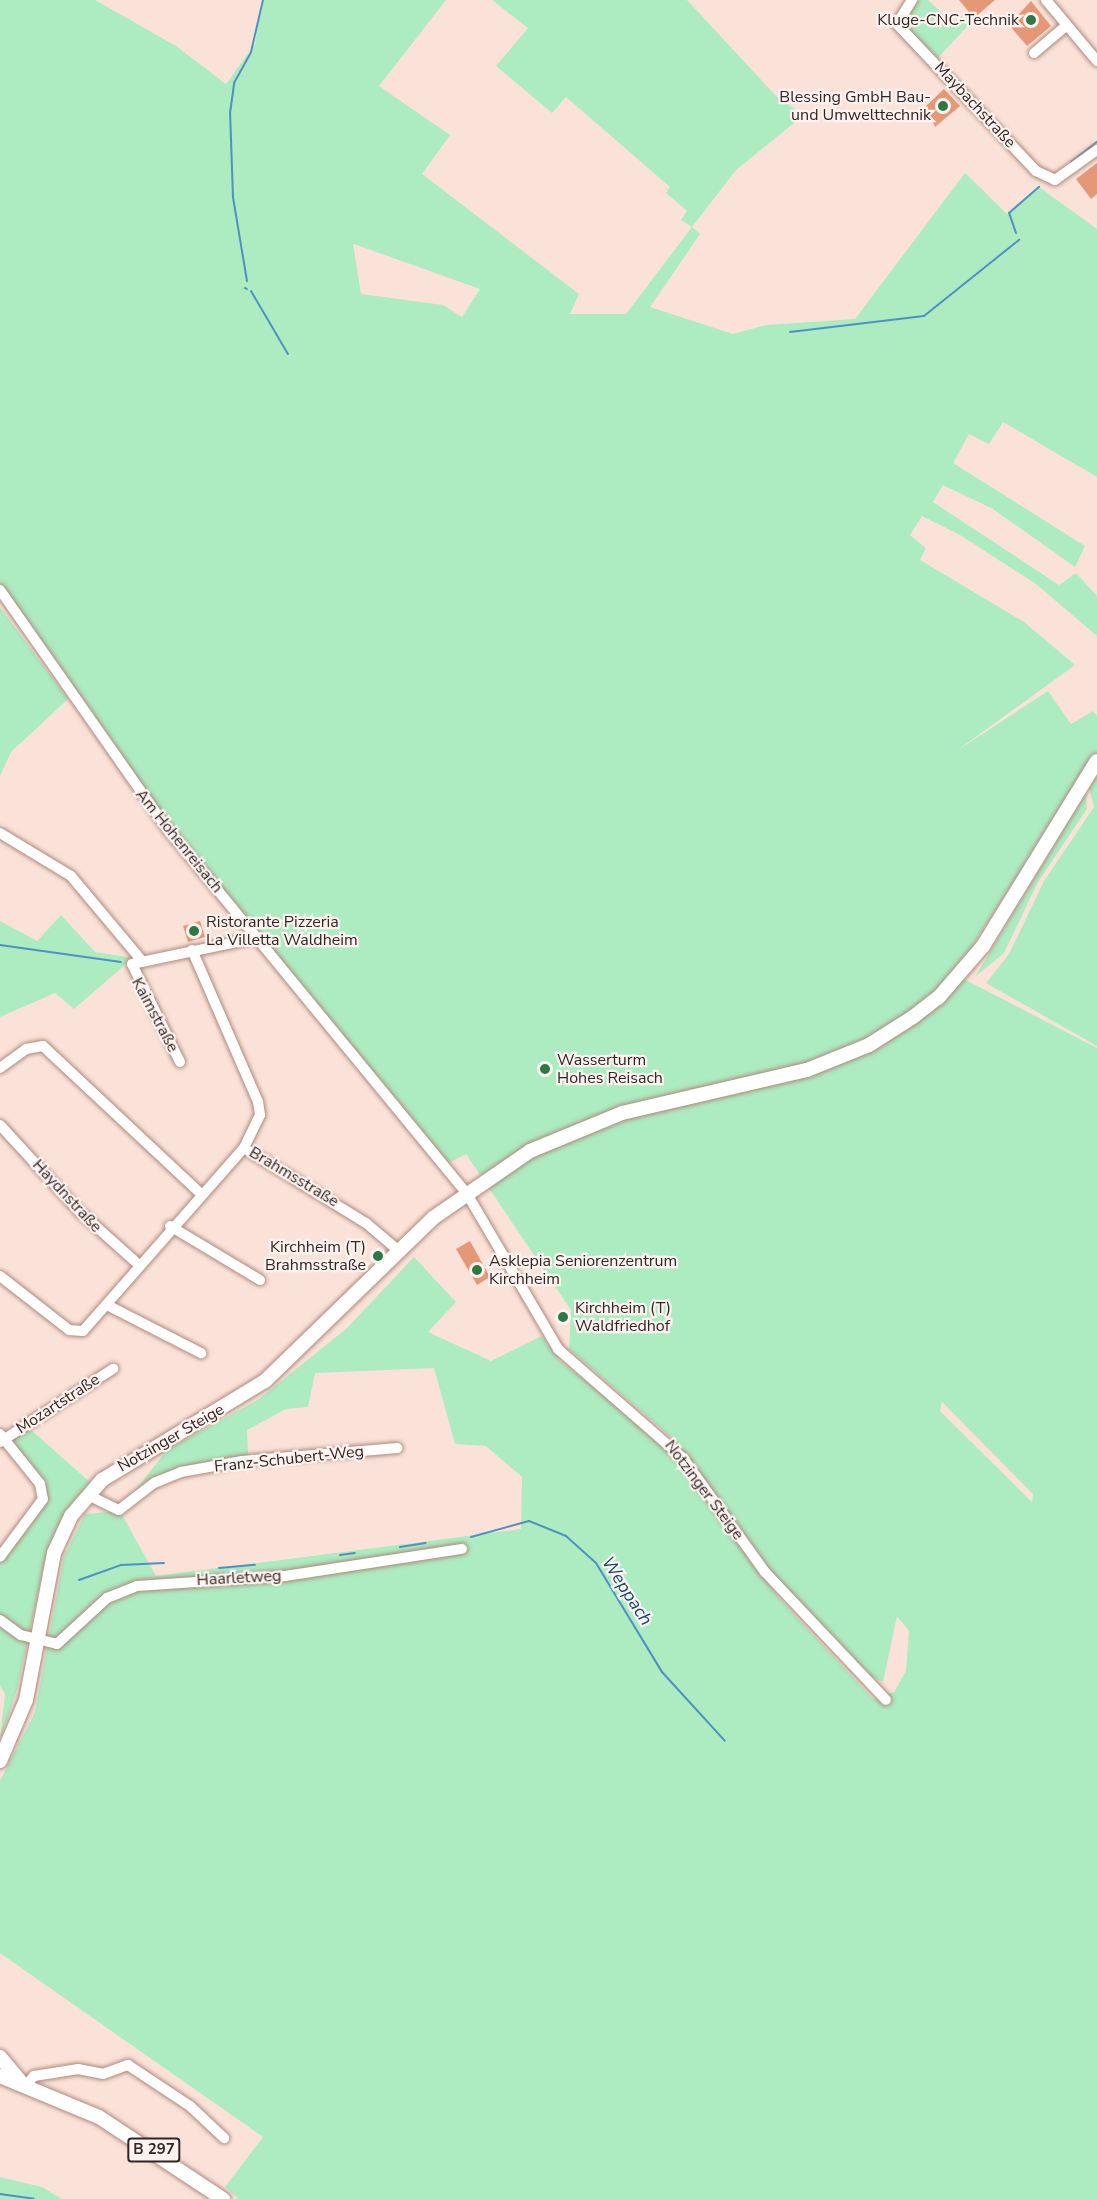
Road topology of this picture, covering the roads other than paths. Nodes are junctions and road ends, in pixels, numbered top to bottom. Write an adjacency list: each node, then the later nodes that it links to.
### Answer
1 (912, 0): 6 (street, Maybachstraße)
2 (1046, 0): 3 (street)
3 (1067, 25): 4 (street); 5 (street)
4 (1034, 54)
5 (1097, 61)
6 (1097, 150)
7 (0, 590): 10 (street, Am Hohenreisach)
8 (1097, 761): 17 (main road, Notzinger Steige)
9 (0, 832): 12 (street)
10 (255, 938): 11 (street); 17 (street, Am Hohenreisach)
11 (192, 950): 12 (street); 16 (street, Brahmsstraße)
12 (142, 961): 13 (street, Kaimstraße)
13 (180, 1062)
14 (0, 1068): 18 (street)
15 (0, 1125): 21 (street, Haydnstraße)
16 (244, 1148): 18 (street); 20 (street, Brahmsstraße)
17 (465, 1192): 20 (main road, Notzinger Steige); 34 (street, Notzinger Steige)
18 (201, 1194): 19 (street)
19 (170, 1226): 21 (street); 23 (street)
20 (399, 1251): 29 (main road, Notzinger Steige)
21 (138, 1263): 24 (street)
22 (0, 1276): 24 (street)
23 (260, 1280)
24 (107, 1305): 25 (street)
25 (201, 1353)
26 (113, 1369): 27 (street, Mozartstraße)
27 (1, 1439): 31 (street)
28 (397, 1448): 29 (street, Franz-Schubert-Weg)
29 (88, 1495): 33 (main road, Notzinger Steige)
30 (462, 1549): 33 (street, Haarletweg)
31 (0, 1557)
32 (0, 1620): 33 (street)
33 (36, 1638): 35 (main road, Notzinger Steige)
34 (886, 1700)
35 (0, 1761)
36 (0, 2057): 38 (main road)
37 (0, 2076): 38 (main road, B 297)
38 (23, 2083): 39 (street); 40 (main road, B 297)
39 (224, 2138)
40 (223, 2199)

